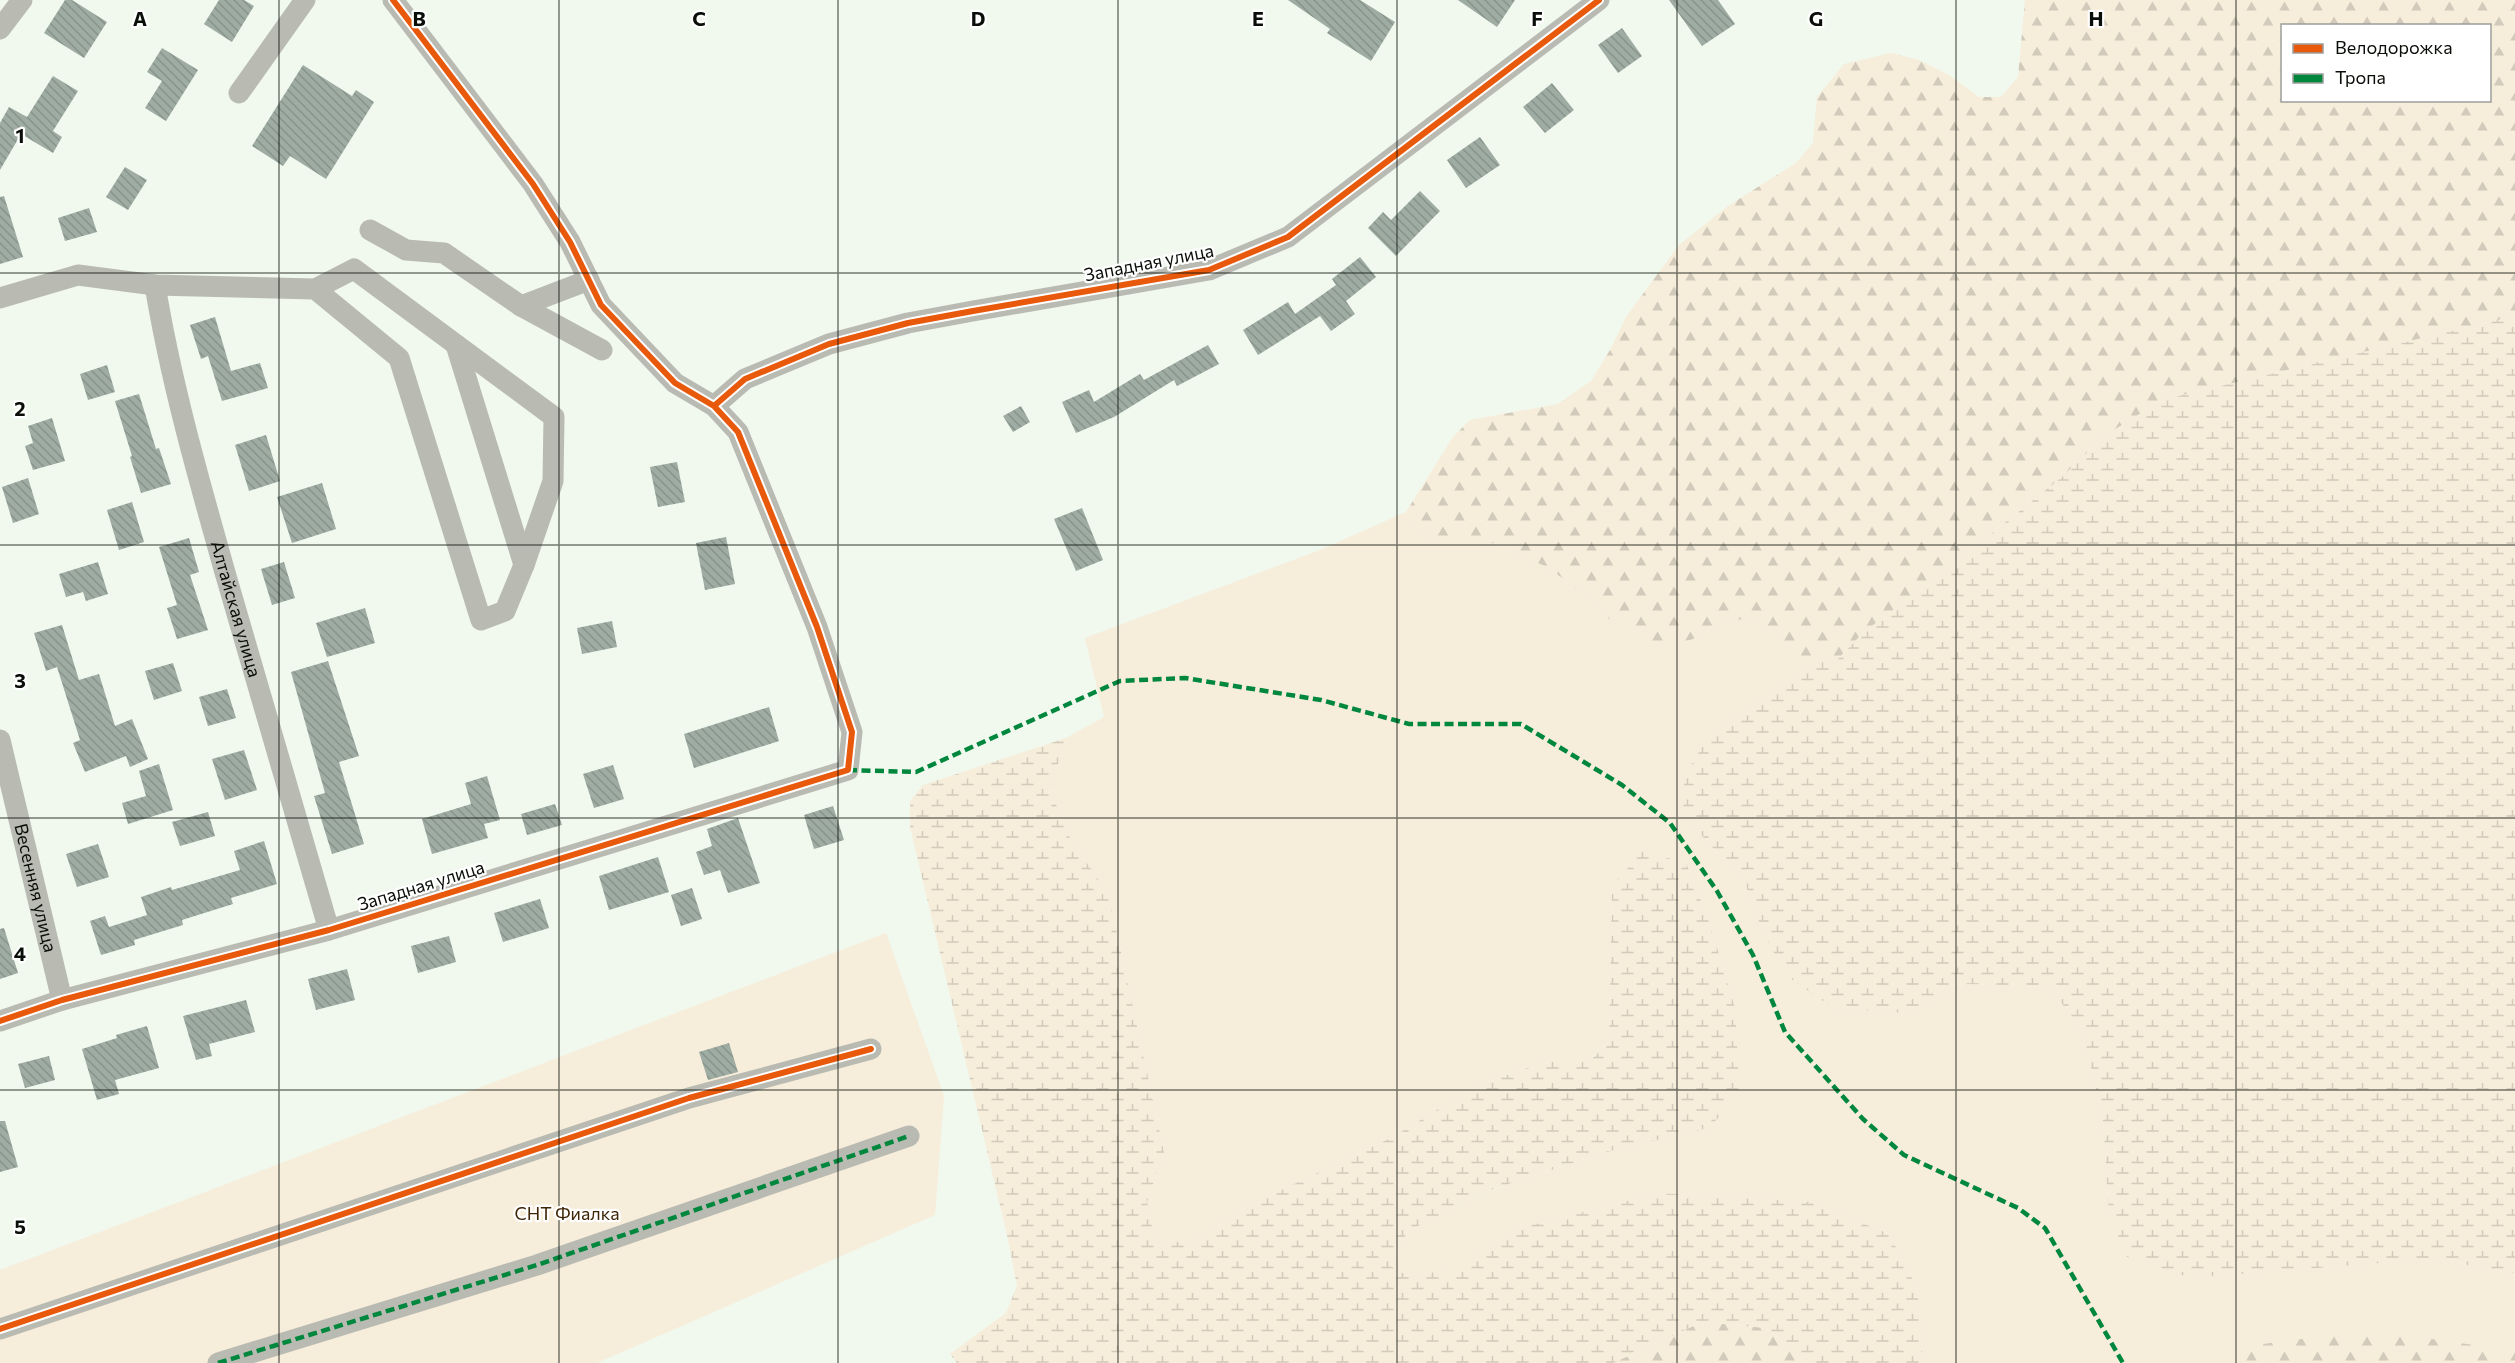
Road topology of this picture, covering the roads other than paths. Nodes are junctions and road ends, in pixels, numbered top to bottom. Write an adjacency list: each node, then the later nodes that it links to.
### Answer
1 (22, 0): 5 (street)
2 (305, 0): 6 (street)
3 (393, 0): 8 (street)
4 (1599, 0): 15 (street, Западная улица)
5 (0, 29)
6 (239, 93)
7 (370, 230): 12 (street)
8 (589, 280): 12 (street); 16 (street)
9 (154, 285): 10 (street); 11 (street); 21 (street, Алтайская улица)
10 (315, 289): 13 (street); 19 (street)
11 (0, 298)
12 (521, 306): 14 (street)
13 (456, 345): 19 (street); 19 (street)
14 (602, 350)
15 (737, 385): 16 (street); 17 (street, Западная улица); 18 (street)
16 (684, 389): 17 (street)
17 (714, 406): 18 (street)
18 (738, 432): 21 (street, Западная улица)
19 (524, 565)
20 (0, 741): 22 (street, Весенняя улица)
21 (329, 930): 22 (street, Западная улица)
22 (62, 1000): 23 (street, Западная улица)
23 (0, 1021)
24 (871, 1049): 26 (street)
25 (909, 1136): 27 (street)
26 (0, 1329)
27 (218, 1363)

